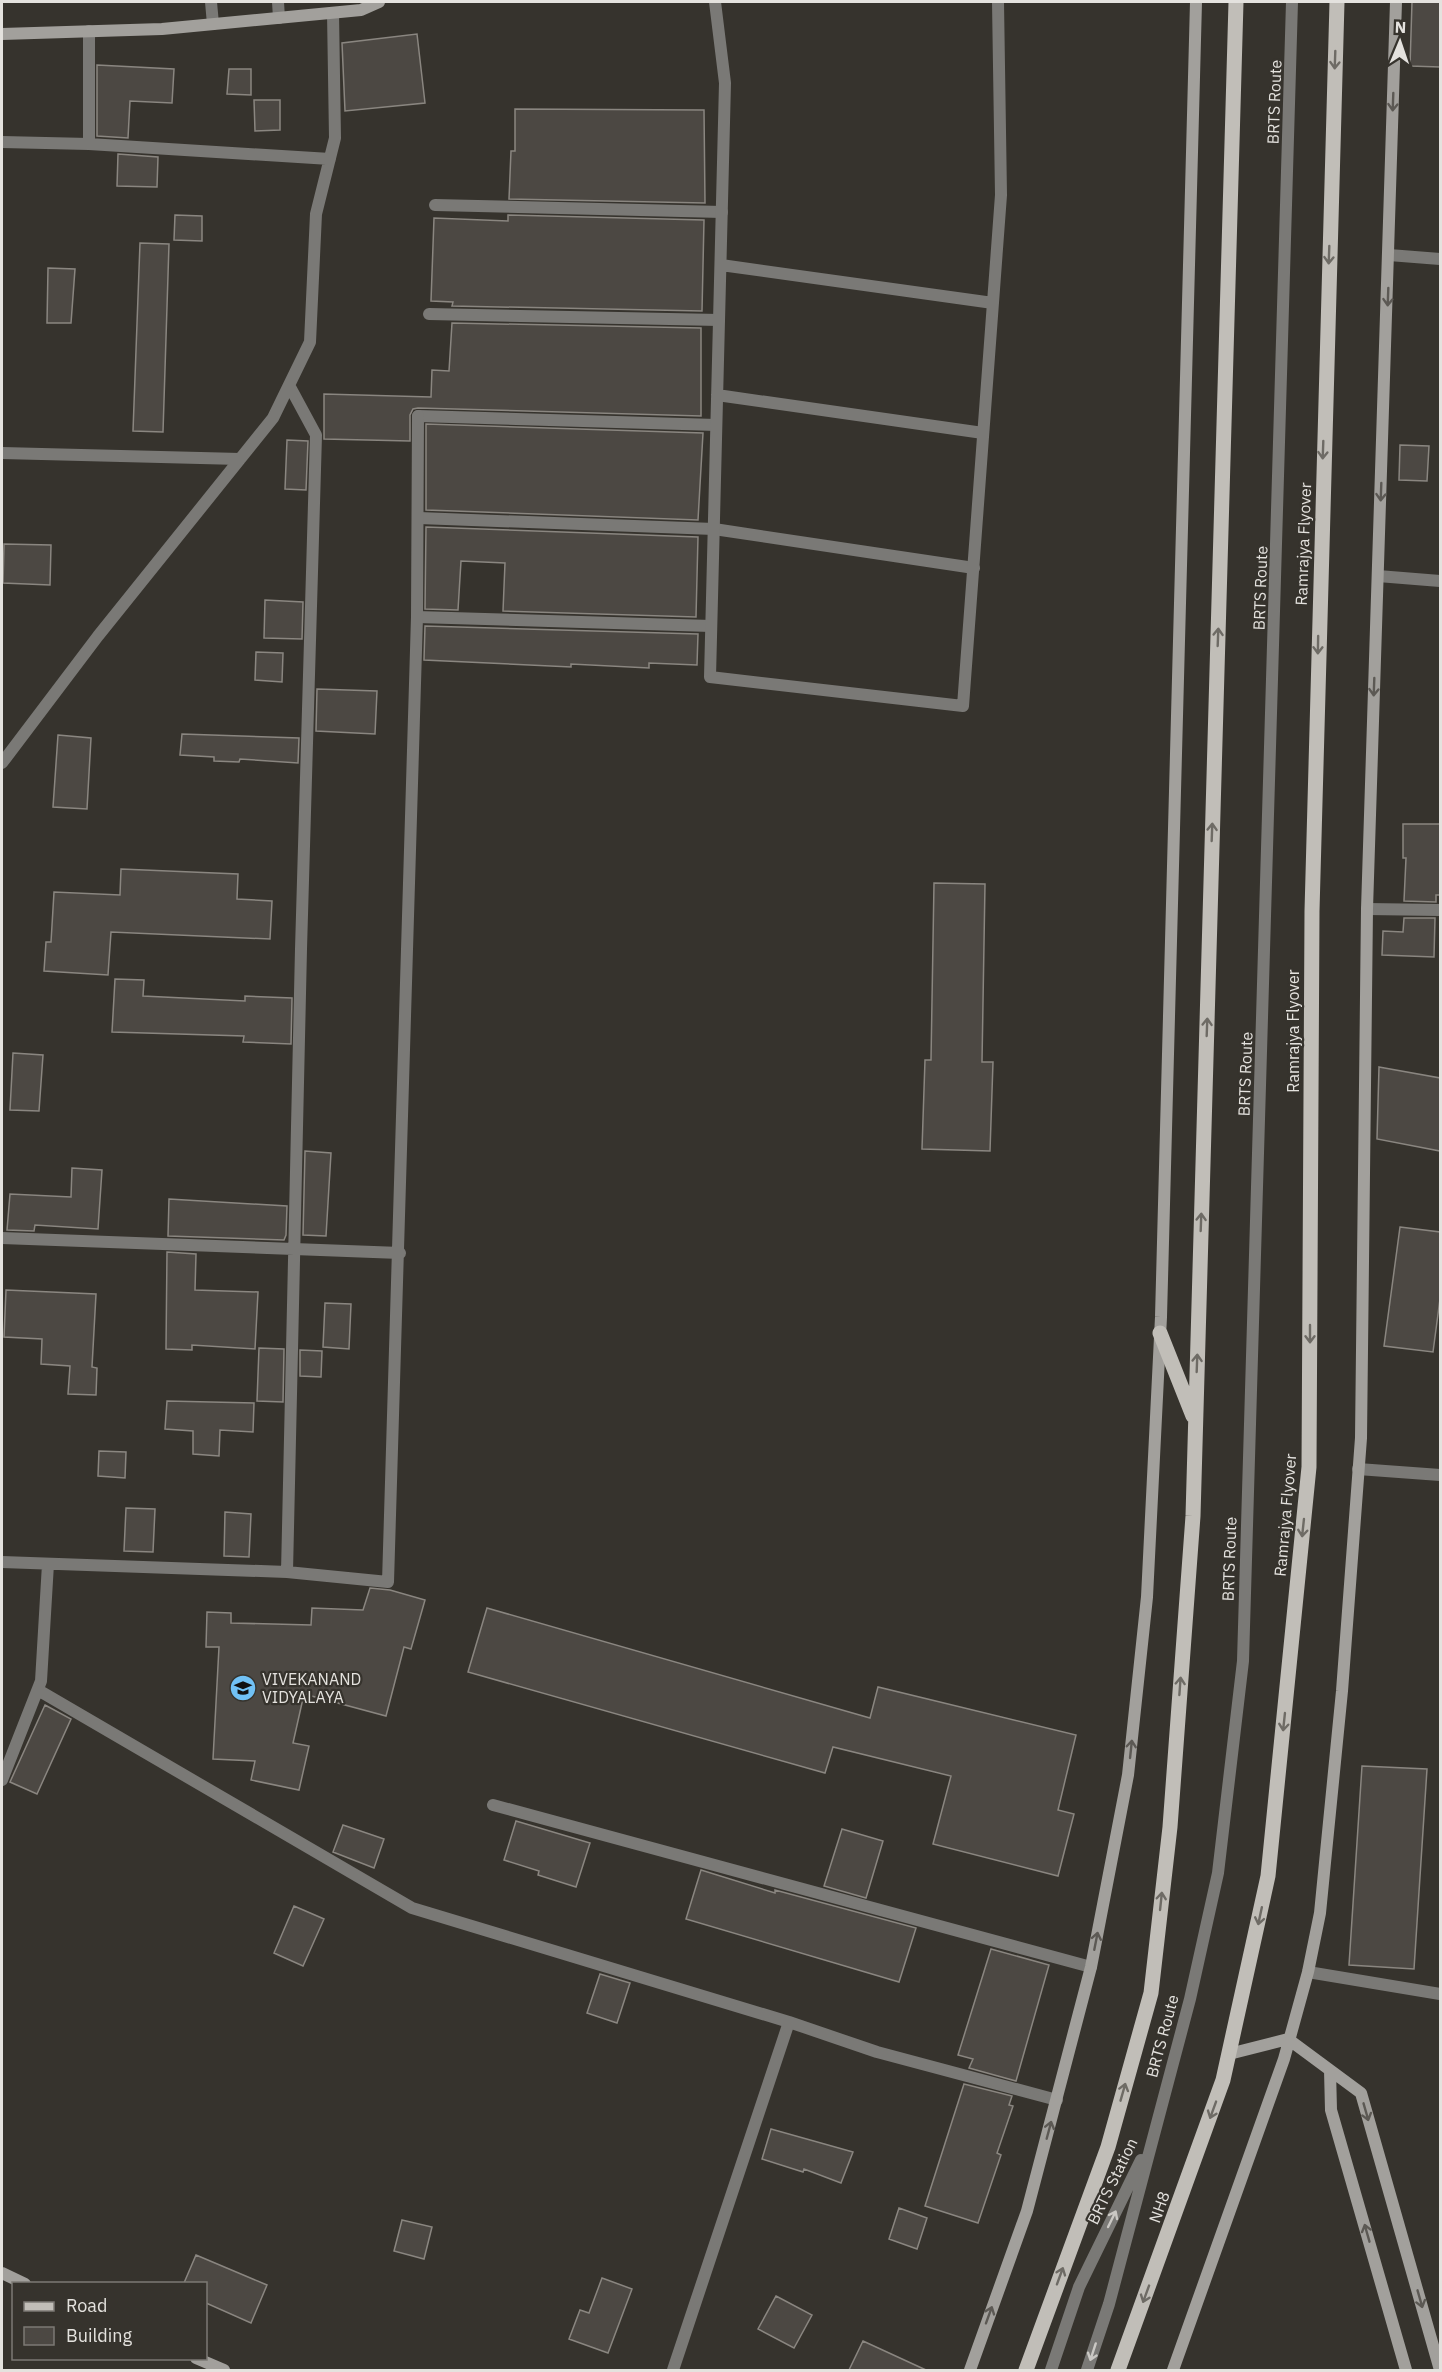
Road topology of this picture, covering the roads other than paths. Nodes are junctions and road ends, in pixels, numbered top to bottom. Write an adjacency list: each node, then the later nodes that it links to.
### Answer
1 (212, 2): 13 (street)
2 (278, 2): 12 (street)
3 (379, 2): 11 (street)
4 (715, 2): 20 (street)
5 (998, 2): 24 (street)
6 (1196, 2): 46 (street)
7 (1236, 2): 47 (main road, one-way to 7)
8 (1337, 2): 61 (main road, Ramrajya Flyover, one-way to 61)
9 (1396, 2): 21 (street, one-way to 21)
10 (1293, 3): 64 (street, BRTS Route)
11 (333, 13): 12 (street); 18 (street)
12 (279, 18): 13 (street)
13 (213, 24): 14 (street)
14 (88, 31): 15 (street); 17 (street)
15 (2, 34)
16 (2, 142): 17 (street)
17 (89, 144): 18 (street)
18 (330, 159): 27 (street)
19 (435, 205): 20 (street)
20 (722, 212): 23 (street)
21 (1389, 255): 22 (street); 36 (street, one-way to 36)
22 (1440, 259)
23 (721, 265): 24 (street); 26 (street)
24 (993, 303): 30 (street)
25 (429, 314): 26 (street)
26 (719, 320): 28 (street)
27 (289, 385): 32 (street); 44 (street)
28 (717, 395): 29 (street); 30 (street)
29 (716, 425): 33 (street); 34 (street)
30 (983, 433): 35 (street)
31 (2, 453): 32 (street)
32 (240, 459): 40 (street)
33 (419, 518): 34 (street); 38 (street)
34 (714, 529): 35 (street); 39 (street)
35 (974, 568): 39 (street)
36 (1378, 576): 37 (street); 41 (street, one-way to 41)
37 (1440, 581)
38 (417, 616): 39 (street); 45 (street)
39 (711, 626)
40 (2, 763)
41 (1367, 909): 42 (street); 48 (street)
42 (1440, 910)
43 (2, 1238): 44 (street)
44 (294, 1248): 45 (street); 52 (street)
45 (400, 1253): 52 (street)
46 (1160, 1334): 47 (main road); 56 (street, one-way to 46)
47 (1195, 1422): 71 (main road, one-way to 47)
48 (1358, 1469): 49 (street); 57 (street)
49 (1440, 1475)
50 (2, 1562): 51 (street)
51 (48, 1564): 52 (street); 53 (street)
52 (287, 1572)
53 (38, 1690): 54 (street); 59 (street)
54 (2, 1780)
55 (493, 1805): 56 (street)
56 (1091, 1967): 63 (street)
57 (1309, 1968): 58 (street); 60 (street)
58 (1440, 1994)
59 (789, 2022): 63 (street); 69 (street)
60 (1288, 2039): 61 (street); 62 (street); 75 (street)
61 (1229, 2054): 74 (main road, NH8, one-way to 74)
62 (1330, 2070): 76 (street, one-way to 62); 77 (street, one-way to 77)
63 (1057, 2100): 70 (street, one-way to 63)
64 (1153, 2134): 72 (street, BRTS Station, one-way to 64); 73 (street, BRTS Station, one-way to 73)
65 (2, 2273): 66 (street)
66 (23, 2282)
67 (201, 2360): 68 (street)
68 (224, 2370)
69 (673, 2370)
70 (970, 2370)
71 (1026, 2370)
72 (1051, 2370)
73 (1087, 2370)
74 (1118, 2370)
75 (1173, 2370)
76 (1406, 2370)
77 (1440, 2370)

